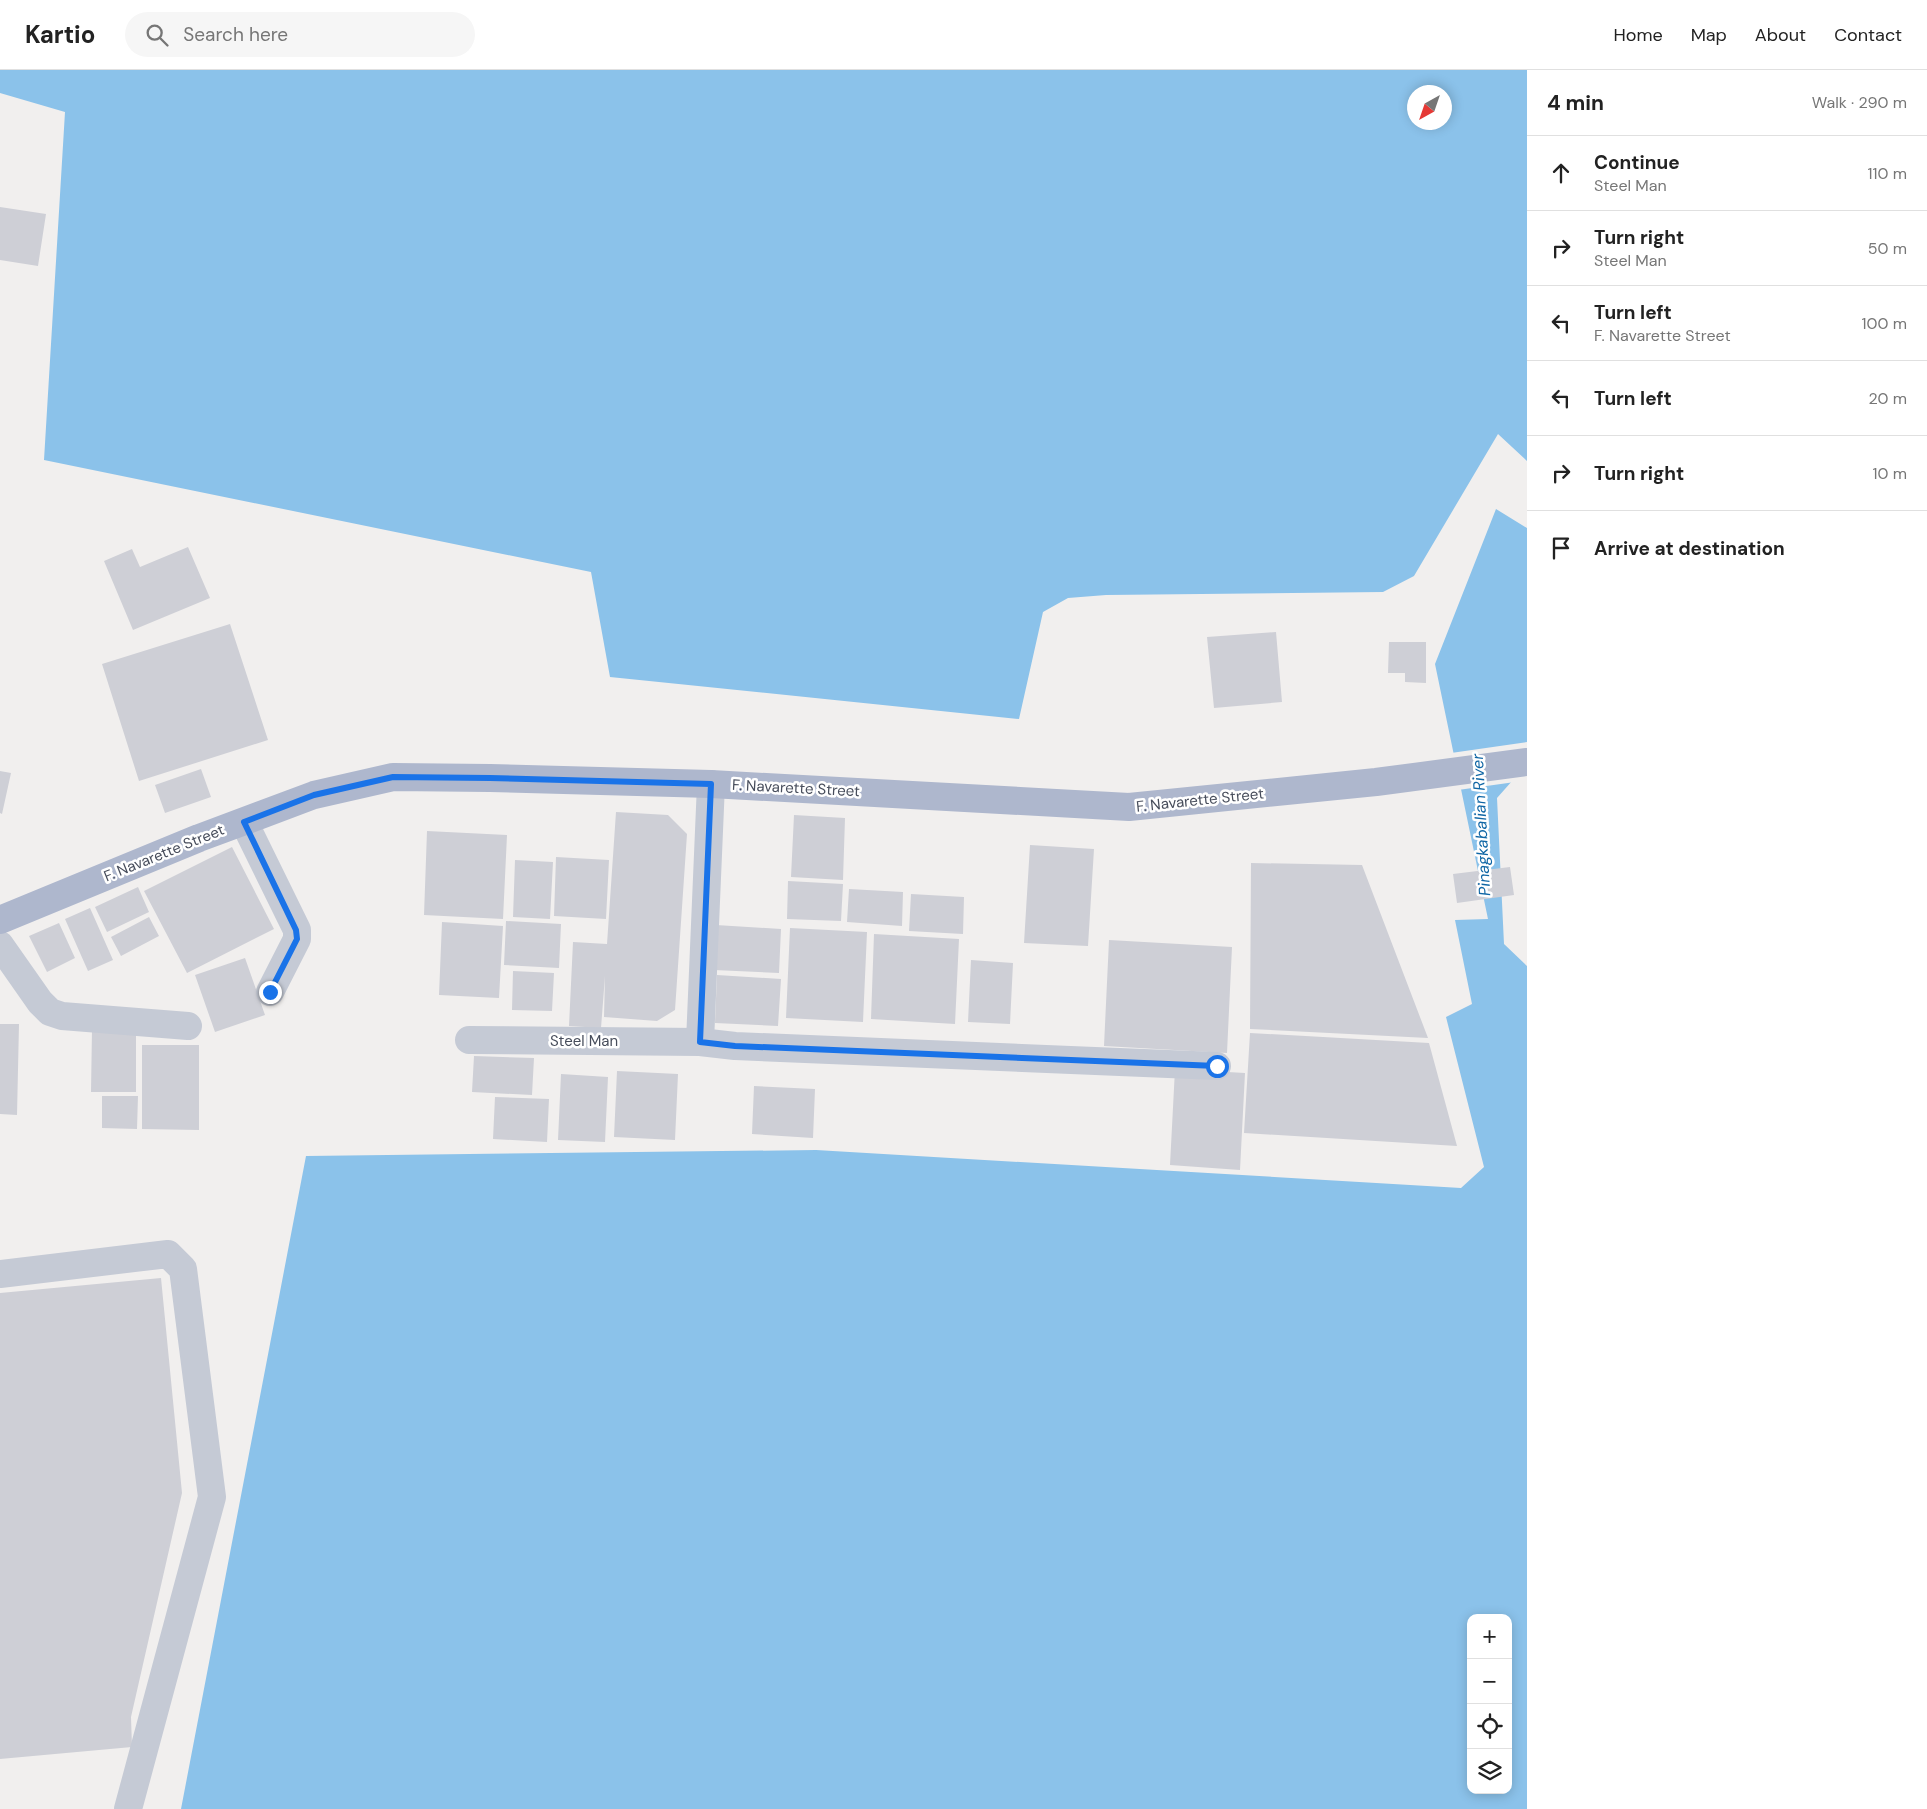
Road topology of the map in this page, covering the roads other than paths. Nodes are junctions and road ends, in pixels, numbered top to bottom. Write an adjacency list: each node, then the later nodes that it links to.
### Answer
1 (1527, 762): 2 (main road, F. Navarette Street)
2 (711, 784): 3 (main road, F. Navarette Street); 9 (street)
3 (244, 822): 4 (main road, F. Navarette Street); 6 (street)
4 (0, 920)
5 (0, 945): 7 (street)
6 (270, 992)
7 (188, 1026)
8 (468, 1040): 9 (street, Steel Man)
9 (700, 1042): 10 (street, Steel Man)
10 (1217, 1066)
11 (0, 1274): 12 (street)
12 (128, 1809)

